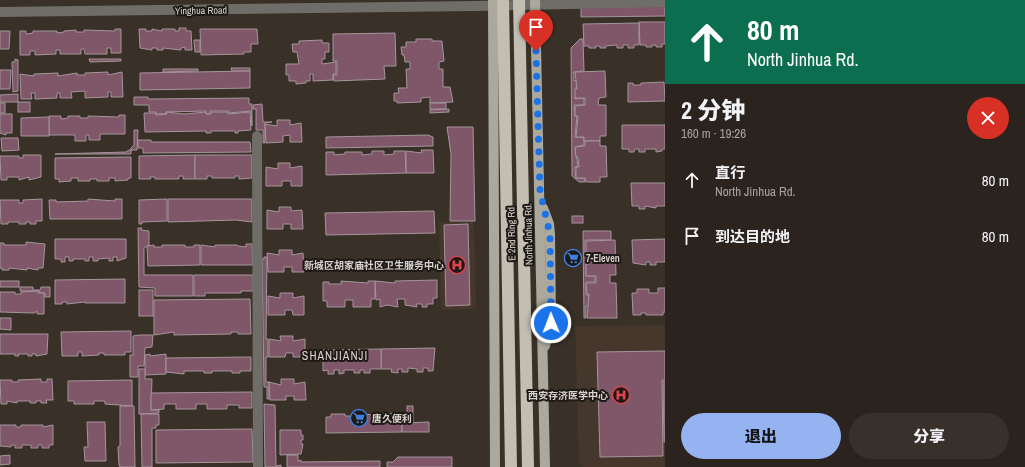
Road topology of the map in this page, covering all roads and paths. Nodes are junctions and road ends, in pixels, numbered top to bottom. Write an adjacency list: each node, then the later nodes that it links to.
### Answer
1 (519, 0): 10 (highway, E 2nd Ring Rd)
2 (496, 2): 3 (street, Yinghua Road); 5 (street, Yinghua Road); 8 (main road); 9 (highway, E 2nd Ring Rd)
3 (535, 2): 4 (street, Yinghua Road); 11 (main road, North Jinhua Rd.)
4 (665, 2)
5 (0, 12)
6 (257, 136): 7 (street)
7 (258, 467)
8 (495, 467)
9 (511, 467)
10 (528, 467)
11 (545, 467)

